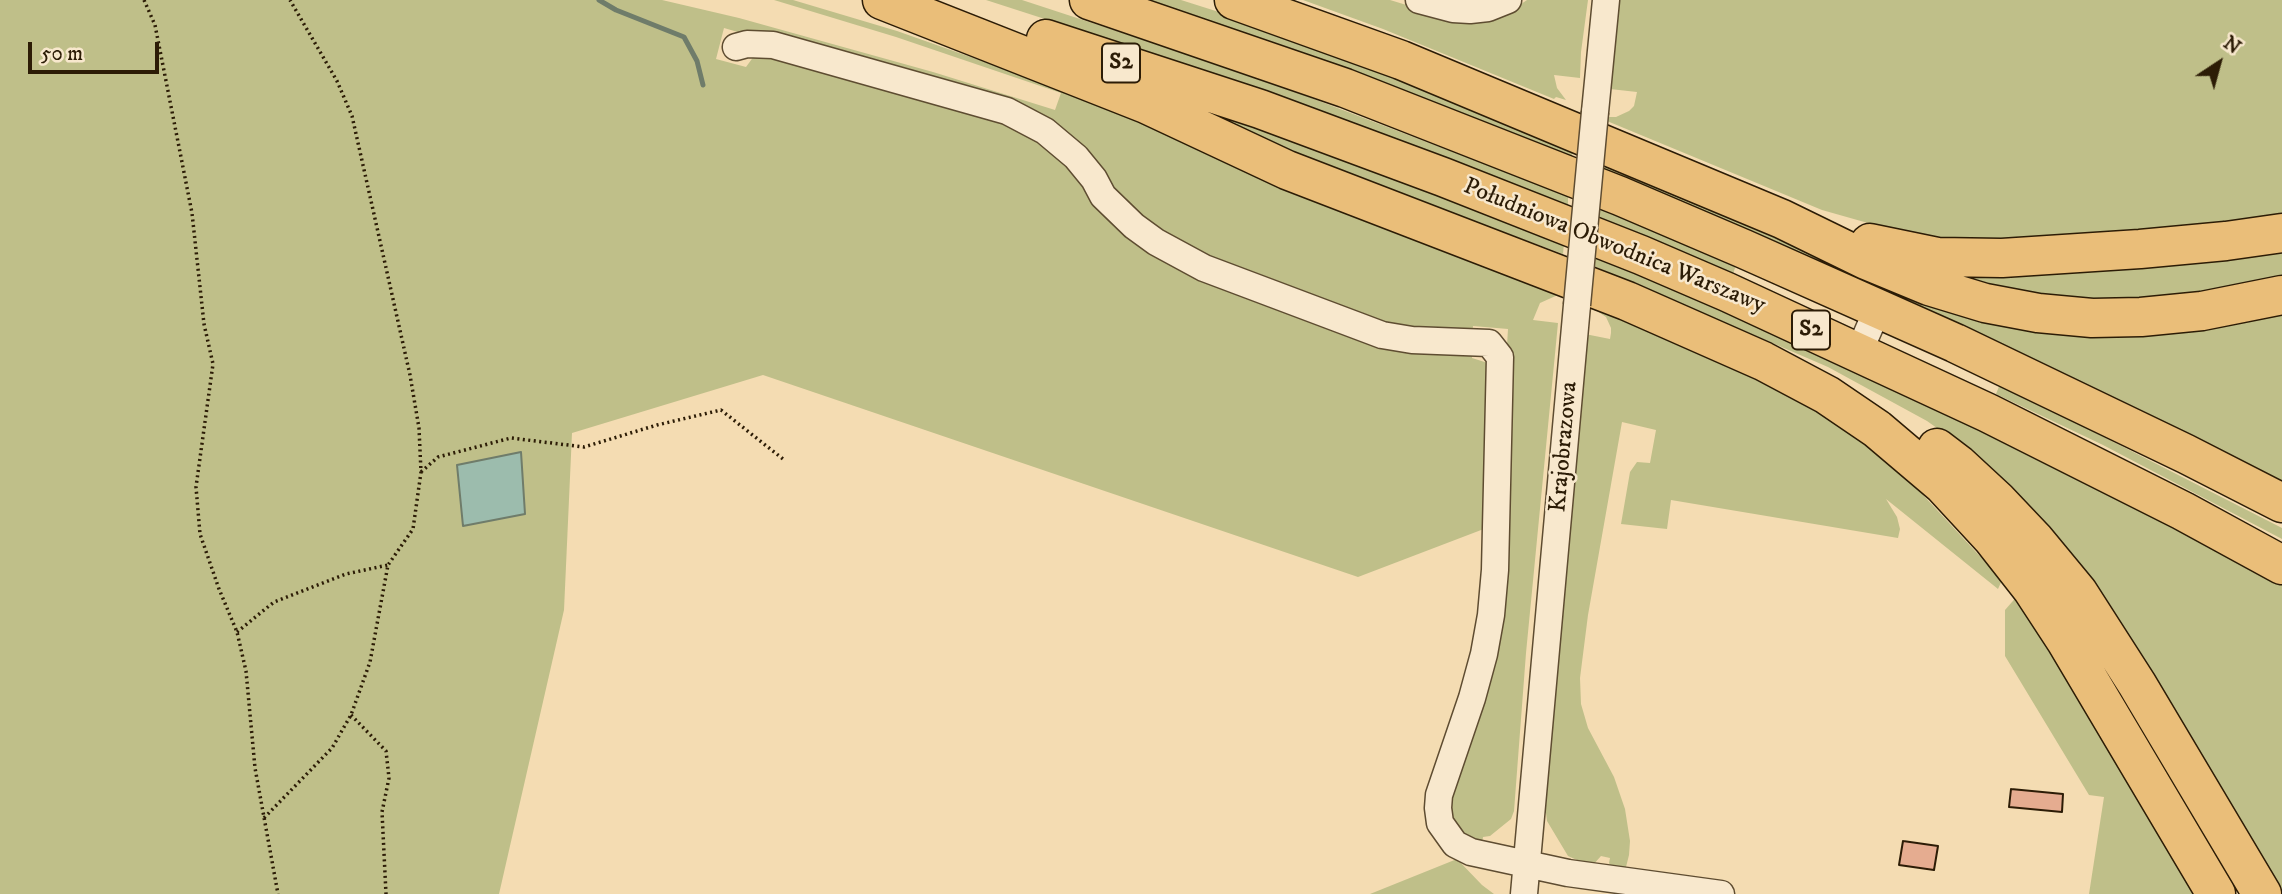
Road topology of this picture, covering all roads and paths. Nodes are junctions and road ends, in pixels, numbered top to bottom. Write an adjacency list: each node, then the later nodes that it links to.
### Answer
1 (144, 0): 22 (path)
2 (290, 0): 18 (path)
3 (882, 0): 14 (highway)
4 (917, 0): 16 (highway, Południowa Obwodnica Warszawy / S2)
5 (1089, 0): 15 (highway, Południowa Obwodnica Warszawy / S2)
6 (1234, 0): 11 (highway)
7 (1419, 0): 8 (street)
8 (1508, 0)
9 (1606, 0): 25 (street, Krajobrazowa, bridge)
10 (736, 47): 25 (street)
11 (1782, 219): 12 (highway); 13 (highway)
12 (2282, 233)
13 (2282, 295)
14 (1627, 301): 30 (highway); 31 (highway)
15 (1878, 308): 16 (street); 19 (highway, Południowa Obwodnica Warszawy / S2)
16 (1859, 352): 21 (highway, Południowa Obwodnica Warszawy / S2)
17 (783, 459): 18 (path)
18 (421, 471): 20 (path)
19 (2282, 503)
20 (388, 565): 22 (path); 23 (path)
21 (2282, 565)
22 (237, 632): 24 (path)
23 (351, 715): 24 (path); 27 (path)
24 (264, 818): 26 (path)
25 (1527, 862): 28 (street, Krajobrazowa); 29 (street)
26 (278, 894)
27 (386, 894)
28 (1524, 894)
29 (1721, 894)
30 (2216, 894)
31 (2262, 894)

